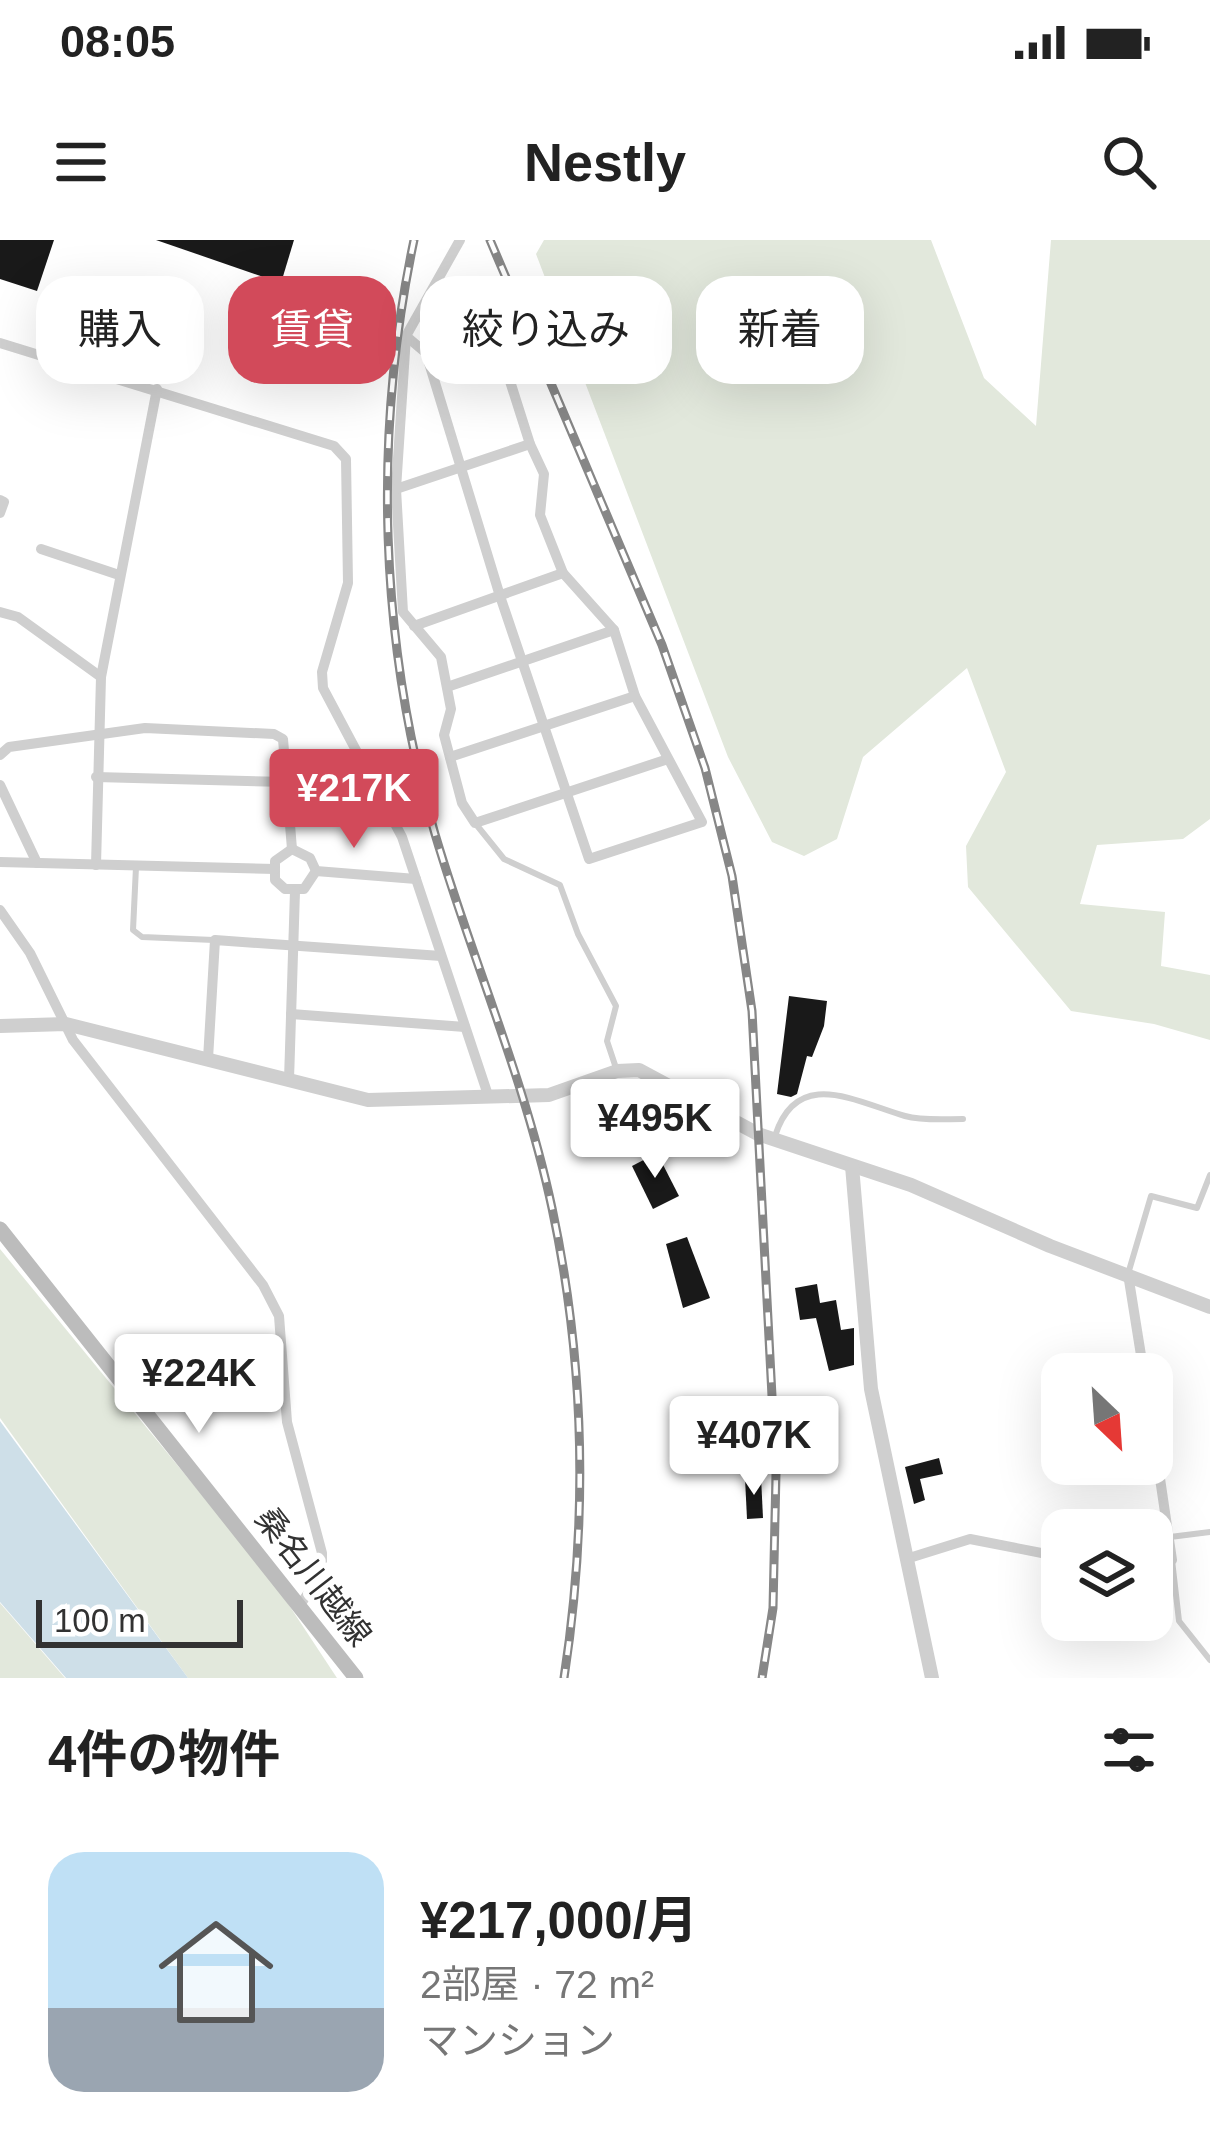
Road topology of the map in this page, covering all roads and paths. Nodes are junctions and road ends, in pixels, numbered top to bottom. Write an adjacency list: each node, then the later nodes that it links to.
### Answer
1 (460, 240): 2 (street)
2 (406, 336): 4 (street); 10 (street)
3 (0, 343): 7 (street)
4 (420, 348)
5 (435, 384): 9 (street)
6 (511, 384): 8 (street)
7 (157, 389): 15 (street); 41 (street)
8 (530, 444): 9 (street); 14 (street)
9 (460, 466): 10 (street); 16 (street)
10 (396, 489): 18 (street)
11 (0, 500): 12 (street)
12 (0, 513)
13 (41, 549): 15 (street)
14 (563, 573): 16 (street); 19 (street)
15 (119, 575): 21 (street)
16 (500, 596): 18 (street); 20 (street)
17 (0, 612): 21 (street)
18 (414, 626): 22 (street)
19 (614, 630): 20 (street); 23 (street)
20 (523, 661): 22 (street); 24 (street)
21 (101, 677): 25 (street)
22 (447, 687): 27 (street)
23 (635, 696): 24 (street); 28 (street)
24 (544, 726): 27 (street); 32 (street)
25 (97, 732): 26 (street); 29 (street); 30 (street)
26 (0, 754)
27 (450, 757): 33 (street)
28 (665, 760): 32 (street); 32 (street)
29 (96, 777): 30 (street); 37 (street)
30 (287, 782): 34 (street)
31 (0, 785): 36 (street)
32 (568, 792): 33 (street)
33 (475, 823): 52 (lane)
34 (292, 849): 39 (street); 40 (street)
35 (0, 862): 36 (street)
36 (37, 863): 37 (street)
37 (96, 865): 38 (street)
38 (136, 867): 39 (street); 44 (lane)
39 (275, 868): 42 (street)
40 (316, 871): 41 (street); 42 (street)
41 (416, 879): 46 (street)
42 (295, 891): 45 (street)
43 (0, 910): 48 (street)
44 (215, 940): 45 (street); 51 (street)
45 (293, 944): 46 (street); 47 (street)
46 (441, 956): 50 (street)
47 (291, 1014): 50 (street); 53 (street)
48 (65, 1024): 49 (street); 51 (street); 68 (street)
49 (0, 1026)
50 (466, 1027): 54 (street)
51 (208, 1059): 53 (street)
52 (617, 1071): 54 (street); 56 (street)
53 (289, 1081): 54 (street)
54 (489, 1098)
55 (963, 1119): 56 (lane)
56 (774, 1139): 57 (street)
57 (852, 1166): 60 (street); 66 (street)
58 (1210, 1175): 60 (lane)
59 (0, 1229): 68 (main road, 桑名川越線)
60 (1128, 1274): 61 (street); 62 (street)
61 (1210, 1307)
62 (1141, 1353)
63 (1210, 1532): 64 (lane)
64 (1173, 1538)
65 (1041, 1553): 66 (street)
66 (906, 1559): 71 (street)
67 (1173, 1569): 69 (lane)
68 (300, 1605): 70 (main road, 桑名川越線)
69 (1210, 1660)
70 (356, 1678)
71 (932, 1678)

